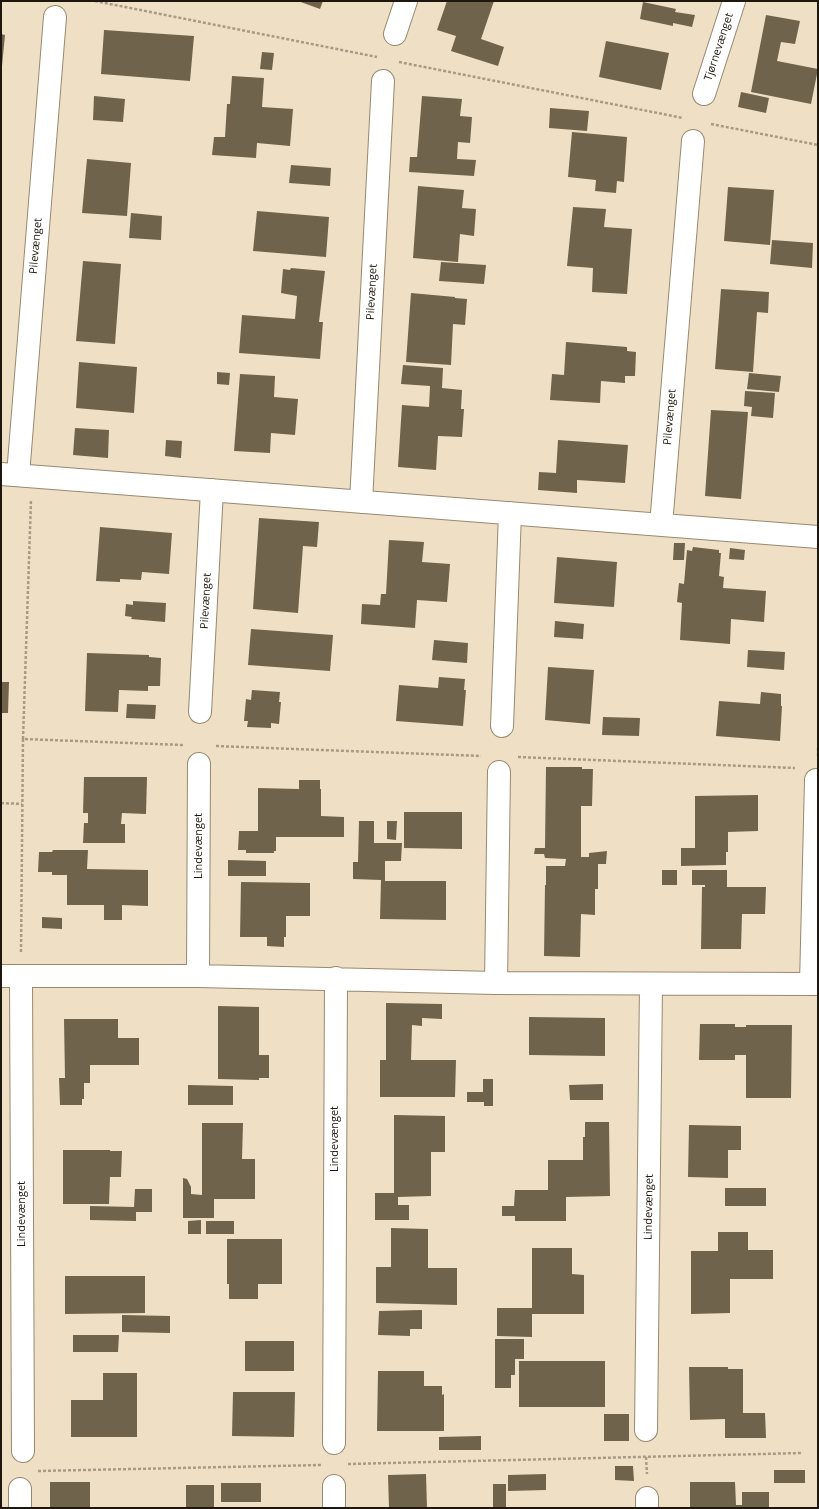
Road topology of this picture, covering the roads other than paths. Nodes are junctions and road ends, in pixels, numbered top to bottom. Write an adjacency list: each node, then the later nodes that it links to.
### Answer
1 (406, 1): 4 (street)
2 (734, 1): 6 (street, Tjørnevænget)
3 (55, 17): 8 (street, Pilevænget)
4 (395, 34)
5 (383, 81): 10 (street, Pilevænget)
6 (704, 94)
7 (693, 141): 12 (street, Pilevænget)
8 (17, 475): 9 (street)
9 (212, 490): 10 (street); 14 (street, Pilevænget)
10 (361, 502): 11 (street)
11 (510, 514): 12 (street); 15 (street)
12 (662, 525): 13 (street)
13 (818, 538)
14 (200, 712)
15 (502, 726)
16 (194, 755): 20 (street, Lindevænget)
17 (492, 764): 22 (street)
18 (809, 774): 24 (street)
19 (11, 976): 20 (street); 27 (street, Lindevænget)
20 (198, 976): 21 (street)
21 (336, 978): 22 (street); 26 (street, Lindevænget)
22 (496, 983): 23 (street)
23 (651, 984): 24 (street); 25 (street, Lindevænget)
24 (814, 984)
25 (646, 1430)
26 (334, 1443)
27 (22, 1451)
28 (334, 1486): 29 (street)
29 (334, 1508)

